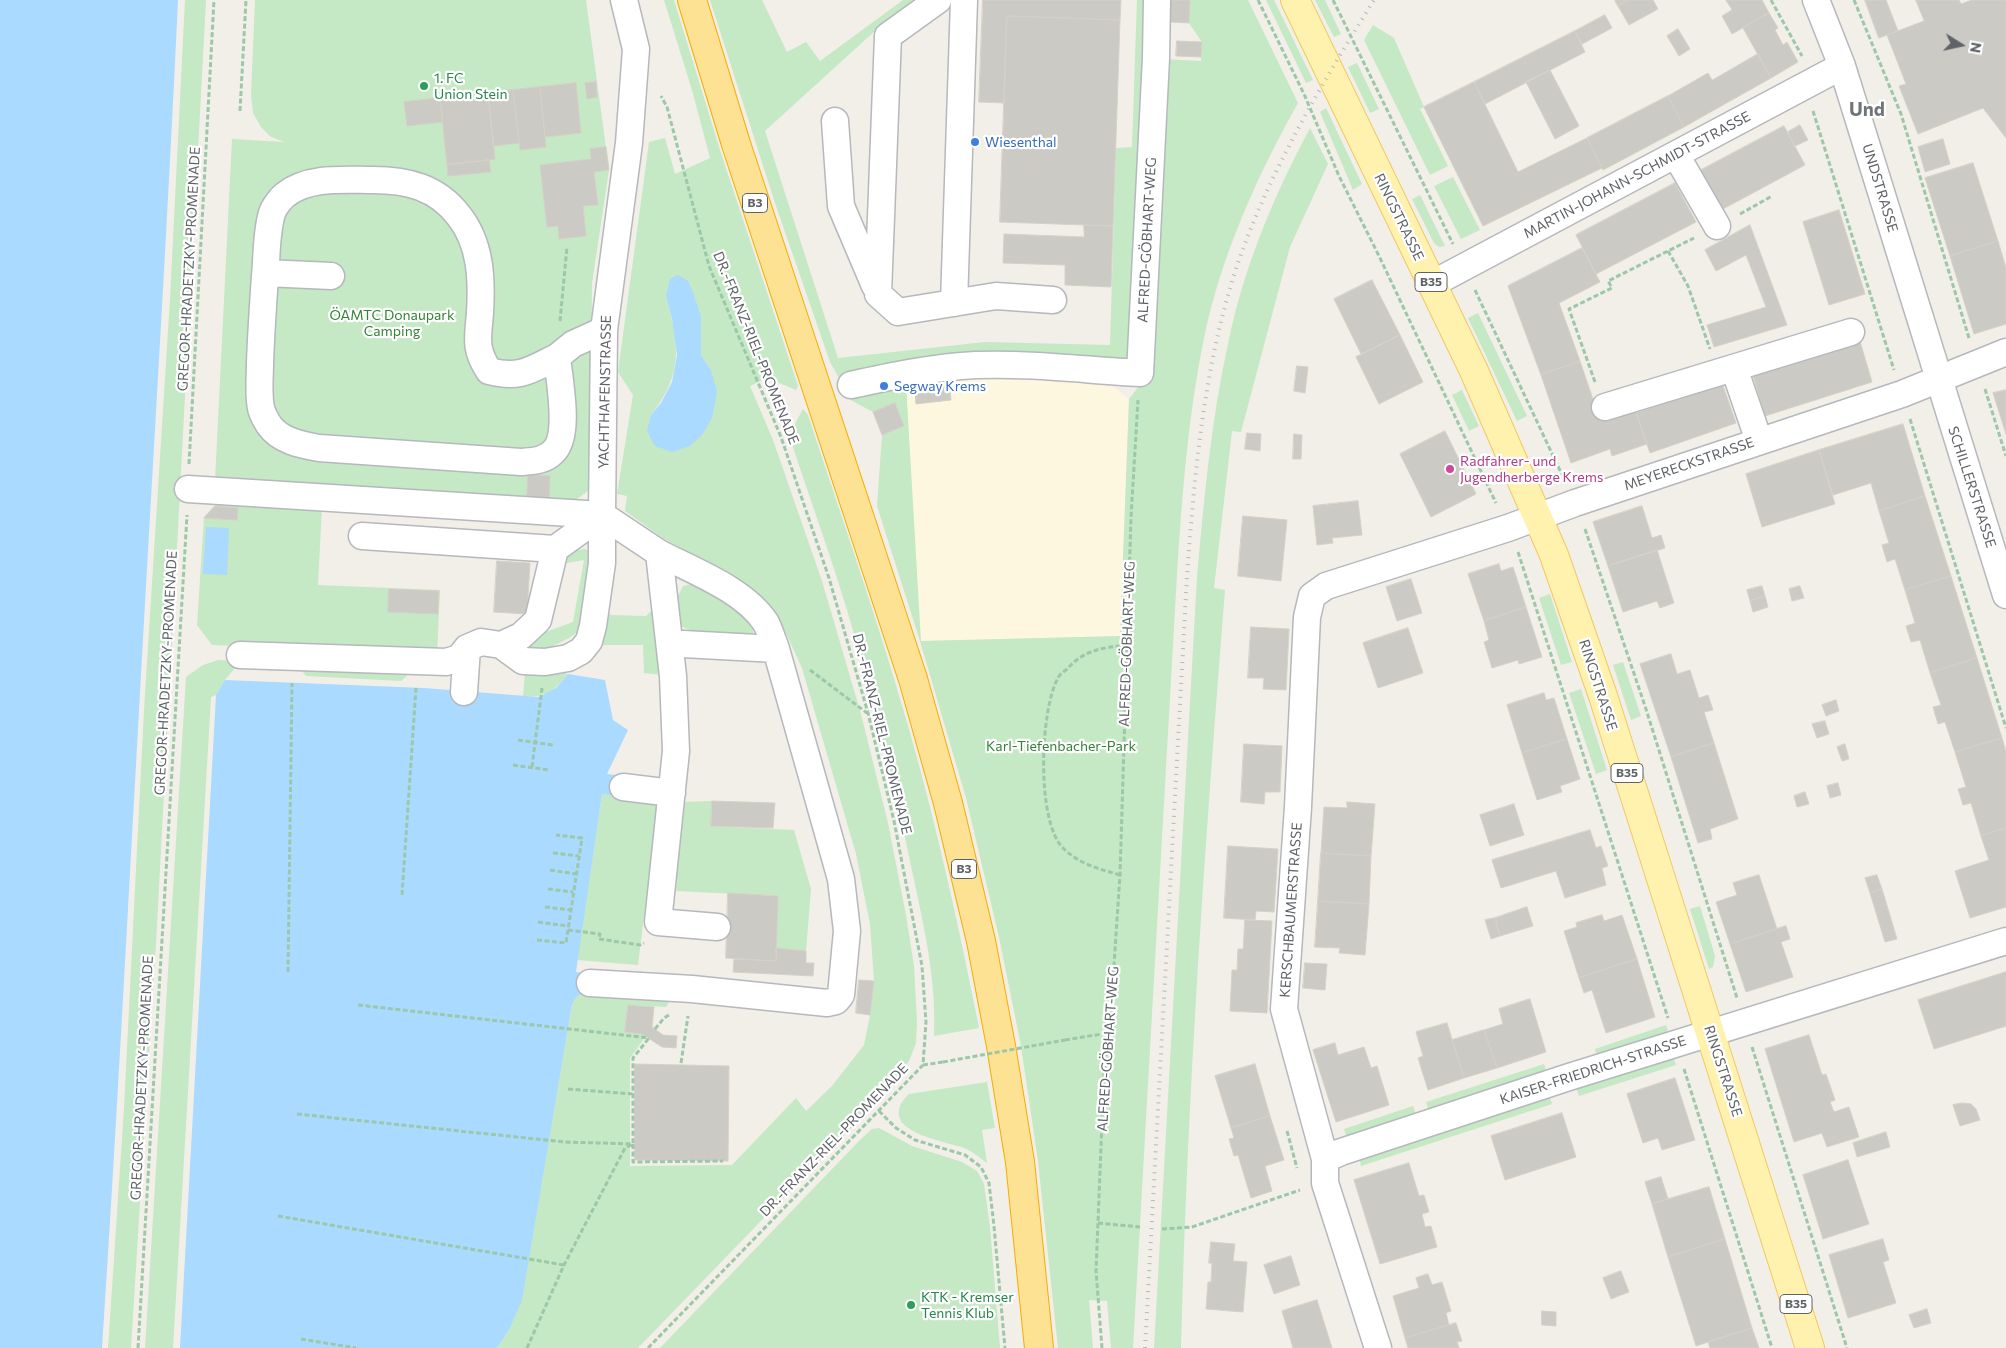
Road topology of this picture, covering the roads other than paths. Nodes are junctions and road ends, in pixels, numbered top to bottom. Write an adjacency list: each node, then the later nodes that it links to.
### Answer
1 (624, 0): 18 (street, YACHTHAFENSTRASSE)
2 (692, 0): 48 (highway, B3)
3 (938, 0): 15 (street)
4 (964, 0): 17 (street)
5 (1157, 0): 24 (street, ALFRED-GÖBHART-WEG)
6 (1295, 0): 14 (main road, RINGSTRASSE / B35)
7 (1816, 0): 8 (street, UNDSTRASSE)
8 (1842, 66): 10 (street, MARTIN-JOHANN-SCHMIDT-STRASSE); 23 (street, UNDSTRASSE)
9 (835, 121): 15 (street)
10 (1676, 155): 11 (street); 14 (street, MARTIN-JOHANN-SCHMIDT-STRASSE)
11 (1717, 226)
12 (266, 274): 13 (street); 21 (street); 21 (street)
13 (331, 276)
14 (1432, 284): 29 (main road, RINGSTRASSE / B35)
15 (878, 294): 17 (street)
16 (1053, 300): 17 (street)
17 (954, 303)
18 (604, 330): 21 (street); 28 (street, YACHTHAFENSTRASSE)
19 (1851, 332): 22 (street)
20 (2006, 352): 23 (street, MEYERECKSTRASSE)
21 (557, 357)
22 (1726, 370): 25 (street); 26 (street)
23 (1938, 379): 26 (street, MEYERECKSTRASSE); 34 (street, SCHILLERSTRASSE)
24 (851, 385)
25 (1605, 407)
26 (1759, 441): 29 (street, MEYERECKSTRASSE)
27 (188, 489): 28 (street)
28 (602, 515): 31 (street); 32 (street); 35 (street, YACHTHAFENSTRASSE)
29 (1538, 516): 33 (street, MEYERECKSTRASSE); 46 (main road, RINGSTRASSE / B35)
30 (362, 536): 31 (street)
31 (555, 549): 35 (street)
32 (659, 553): 38 (street); 42 (street)
33 (1326, 586): 47 (street, KERSCHBAUMERSTRASSE)
34 (2006, 595)
35 (501, 644): 37 (street)
36 (683, 644): 38 (street)
37 (467, 648): 39 (street); 40 (street)
38 (776, 649): 45 (street)
39 (240, 655)
40 (464, 692)
41 (623, 787): 42 (street)
42 (672, 793): 43 (street)
43 (717, 927)
44 (2006, 941): 46 (street, KAISER-FRIEDRICH-STRASSE)
45 (590, 983)
46 (1710, 1033): 47 (street, KAISER-FRIEDRICH-STRASSE); 50 (main road, RINGSTRASSE / B35)
47 (1325, 1160): 49 (street, KERSCHBAUMERSTRASSE)
48 (1039, 1348)
49 (1378, 1348)
50 (1810, 1348)

